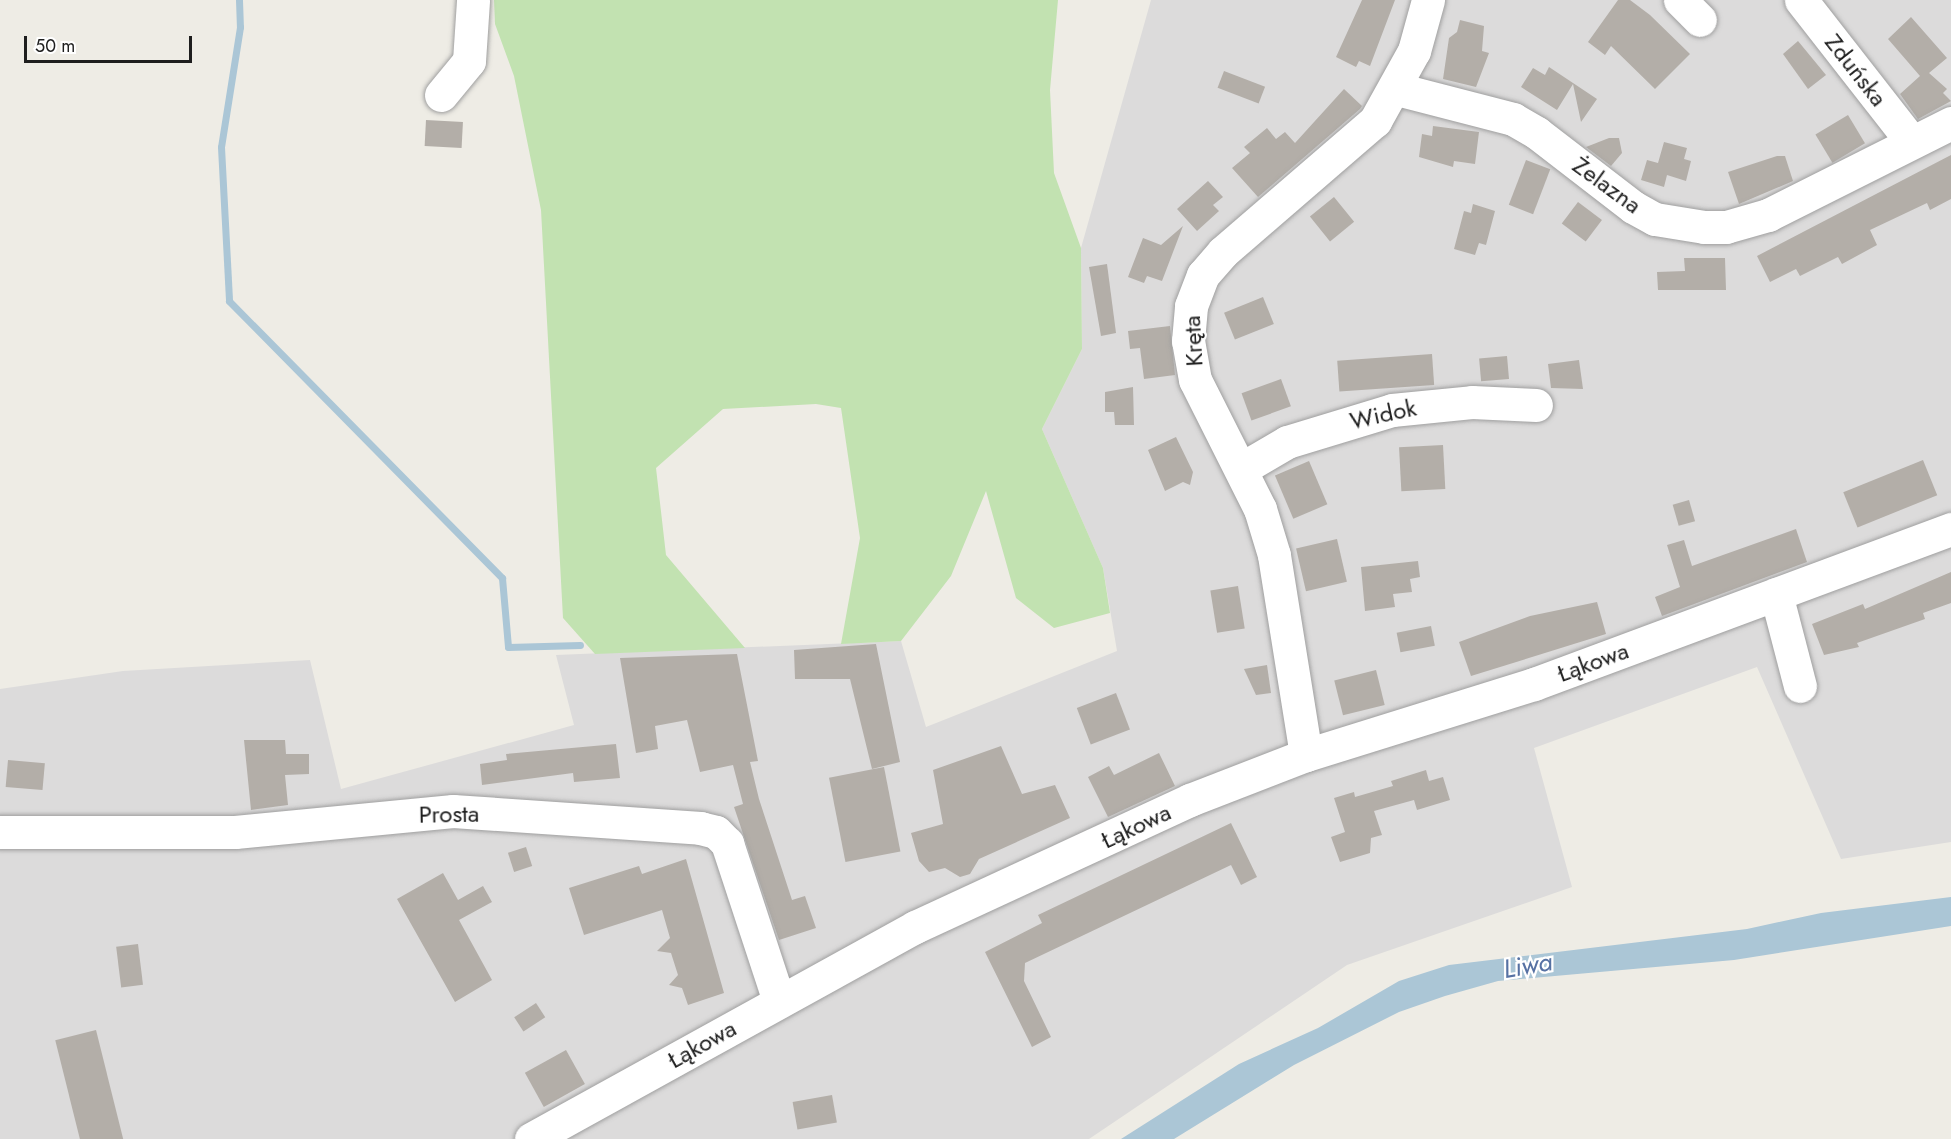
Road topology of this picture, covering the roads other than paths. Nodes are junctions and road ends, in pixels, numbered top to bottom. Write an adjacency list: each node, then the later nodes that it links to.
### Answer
1 (473, 0): 5 (street)
2 (1428, 0): 4 (street, Kręta)
3 (1801, 0): 7 (street, Zduńska)
4 (1397, 89): 7 (street, Żelazna); 9 (street, Kręta)
5 (441, 95)
6 (1951, 123): 7 (street, Żelazna)
7 (1911, 141)
8 (1536, 405): 9 (street, Widok)
9 (1241, 469): 13 (street, Kręta)
10 (1951, 529): 11 (street, Łąkowa)
11 (1776, 594): 12 (street); 13 (street, Łąkowa)
12 (1800, 686)
13 (1306, 755): 15 (street, Łąkowa)
14 (0, 832): 15 (street, Prosta)
15 (779, 1001): 16 (street, Łąkowa)
16 (531, 1139)

